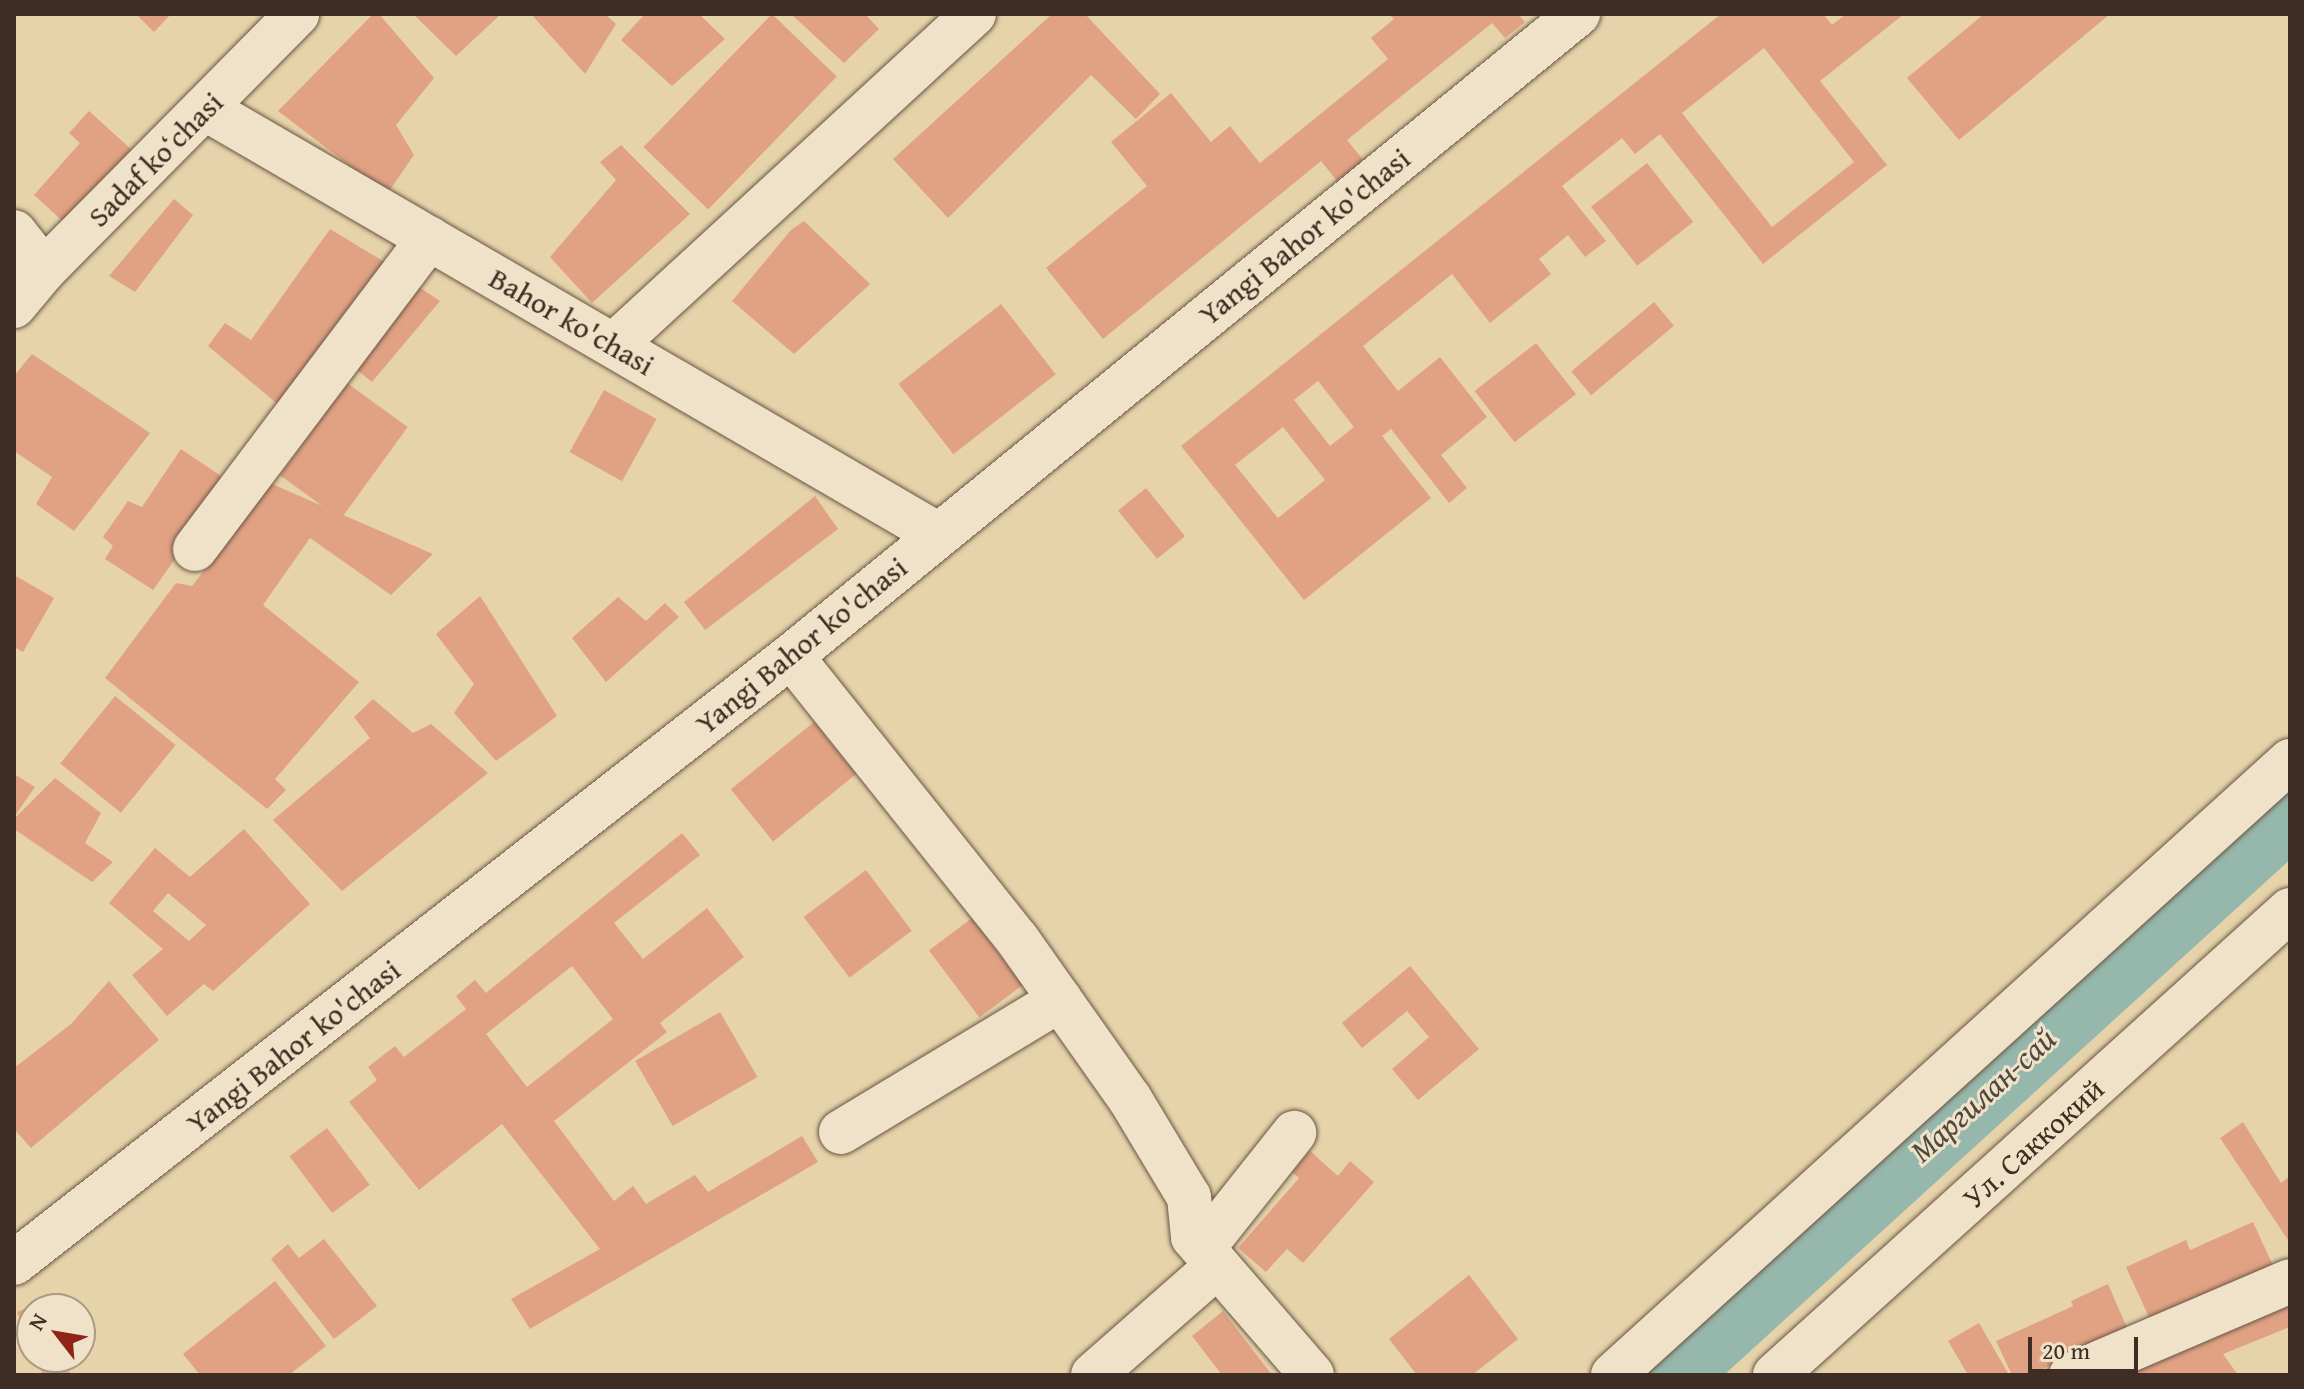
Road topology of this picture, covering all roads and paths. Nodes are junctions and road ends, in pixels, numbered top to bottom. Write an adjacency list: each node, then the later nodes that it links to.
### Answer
1 (297, 14): 4 (street, Sadaf koʻchasi)
2 (974, 14): 9 (street)
3 (1578, 14): 10 (street, Yangi Bahor ko'chasi)
4 (206, 109): 6 (street, Bahor ko'chasi); 7 (street, Sadaf koʻchasi)
5 (14, 232): 7 (street)
6 (429, 238): 9 (street, Bahor ko'chasi); 11 (street)
7 (44, 270): 8 (street, Sadaf koʻchasi)
8 (14, 306)
9 (614, 345): 10 (street, Bahor ko'chasi)
10 (937, 534): 12 (street, Yangi Bahor ko'chasi)
11 (195, 549)
12 (791, 656): 15 (street); 19 (street, Yangi Bahor ko'chasi)
13 (2290, 761): 23 (street)
14 (2290, 910): 24 (street, Ул. Саккокий)
15 (1060, 1000): 16 (street); 18 (street)
16 (841, 1132)
17 (1294, 1133): 18 (street)
18 (1210, 1257): 21 (street); 22 (street)
19 (14, 1263)
20 (2290, 1281): 25 (street)
21 (1093, 1375)
22 (1312, 1375)
23 (1613, 1375)
24 (1775, 1375)
25 (2071, 1375)

